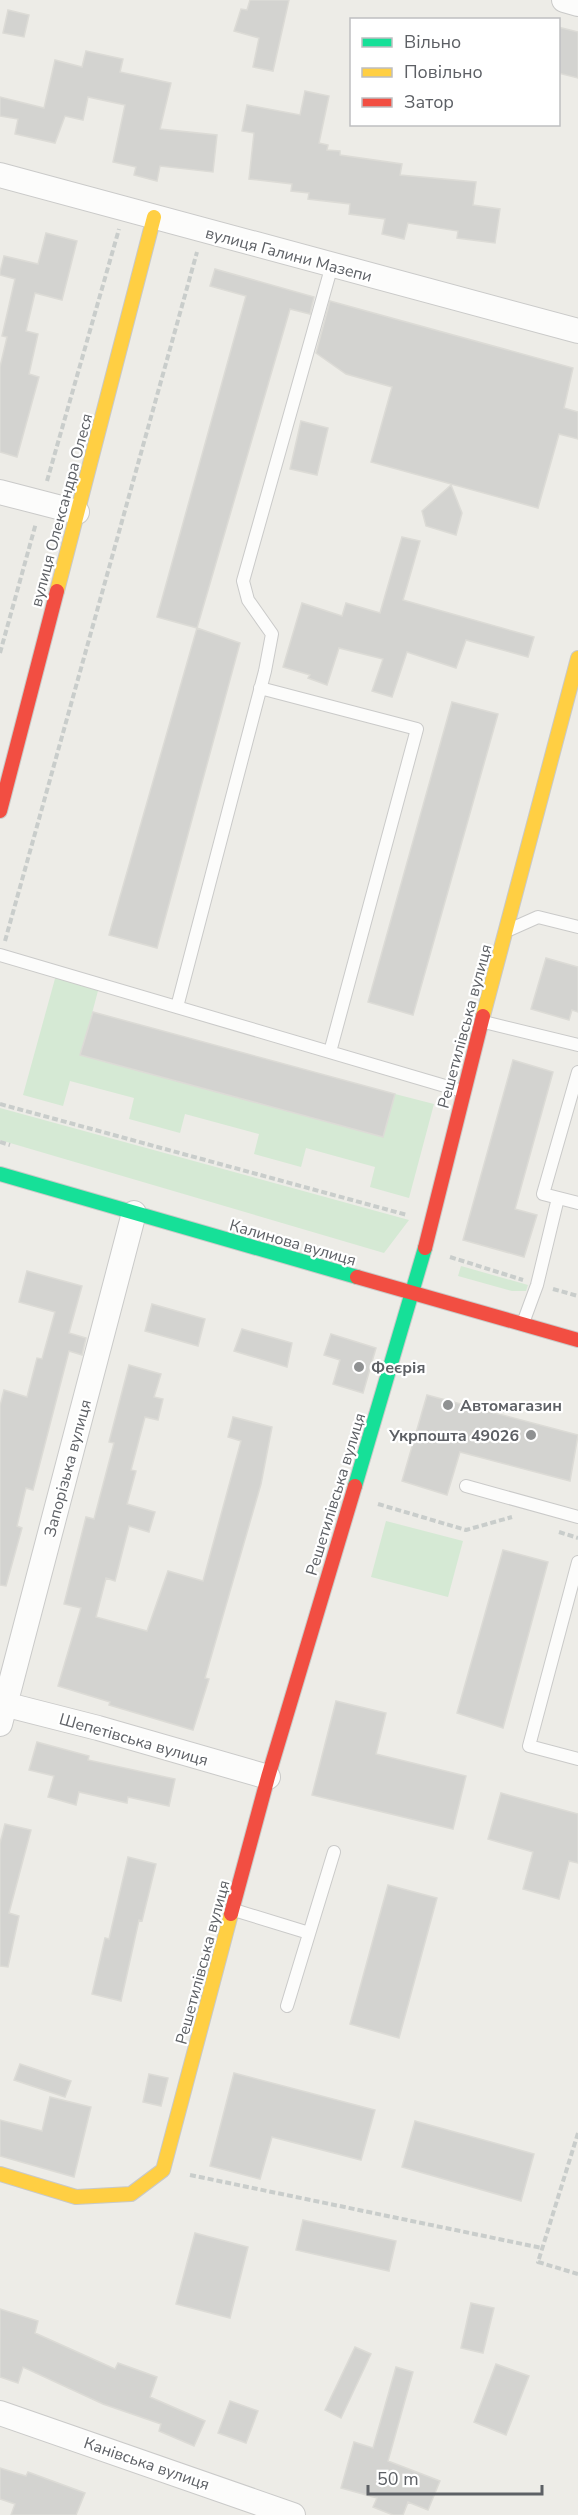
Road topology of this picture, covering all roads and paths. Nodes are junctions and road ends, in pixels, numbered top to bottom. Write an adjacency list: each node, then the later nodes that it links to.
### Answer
1 (564, 0): 2 (street)
2 (578, 4)
3 (0, 175): 4 (street, вулиця Галини Мазепи)
4 (118, 207): 5 (street, вулиця Галини Мазепи); 10 (path)
5 (154, 218): 6 (street, вулиця Галини Мазепи); 11 (street, вулиця Олександра Олеся)
6 (202, 231): 7 (street, вулиця Галини Мазепи); 19 (path)
7 (332, 265): 8 (street, вулиця Галини Мазепи); 14 (lane)
8 (578, 332)
9 (0, 492): 10 (street)
10 (41, 503): 11 (street); 12 (path)
11 (77, 512): 16 (street, вулиця Олександра Олеся)
12 (0, 653)
13 (578, 658): 15 (street, Решетилівська вулиця)
14 (261, 688): 20 (lane); 23 (lane)
15 (568, 737): 18 (street, Решетилівська вулиця)
16 (0, 811)
17 (578, 927): 18 (lane)
18 (506, 932): 21 (street, Решетилівська вулиця)
19 (1, 955): 20 (lane)
20 (177, 1007): 23 (lane)
21 (483, 1021): 22 (lane); 25 (street, Решетилівська вулиця)
22 (578, 1045)
23 (330, 1052): 25 (lane)
24 (578, 1072): 28 (lane)
25 (463, 1092): 32 (street, Решетилівська вулиця)
26 (0, 1104): 31 (path)
27 (0, 1174): 30 (street, Калинова вулиця)
28 (558, 1198): 29 (lane); 33 (lane)
29 (578, 1203)
30 (134, 1213): 34 (street, Калинова вулиця); 45 (street, Запорізька вулиця)
31 (417, 1218)
32 (424, 1250): 33 (path); 34 (street, Решетилівська вулиця)
33 (537, 1284): 35 (path); 36 (lane)
34 (412, 1294): 36 (street, Калинова вулиця); 47 (street, Решетилівська вулиця)
35 (578, 1296)
36 (523, 1324): 37 (street, Калинова вулиця)
37 (578, 1340)
38 (466, 1486): 40 (lane)
39 (377, 1504): 41 (path)
40 (578, 1517)
41 (523, 1520)
42 (556, 1531): 43 (path)
43 (578, 1538)
44 (578, 1562): 46 (lane)
45 (2, 1710): 47 (street, Шепетівська вулиця)
46 (578, 1759)
47 (268, 1777): 49 (street, Решетилівська вулиця)
48 (334, 1852): 50 (lane)
49 (233, 1910): 50 (lane); 53 (street, Решетилівська вулиця)
50 (309, 1933): 51 (lane)
51 (287, 2006)
52 (578, 2133): 55 (path)
53 (163, 2170): 54 (street); 55 (path)
54 (0, 2174)
55 (542, 2248): 56 (path)
56 (578, 2274)
57 (0, 2413): 58 (street, Канівська вулиця)
58 (293, 2515)

